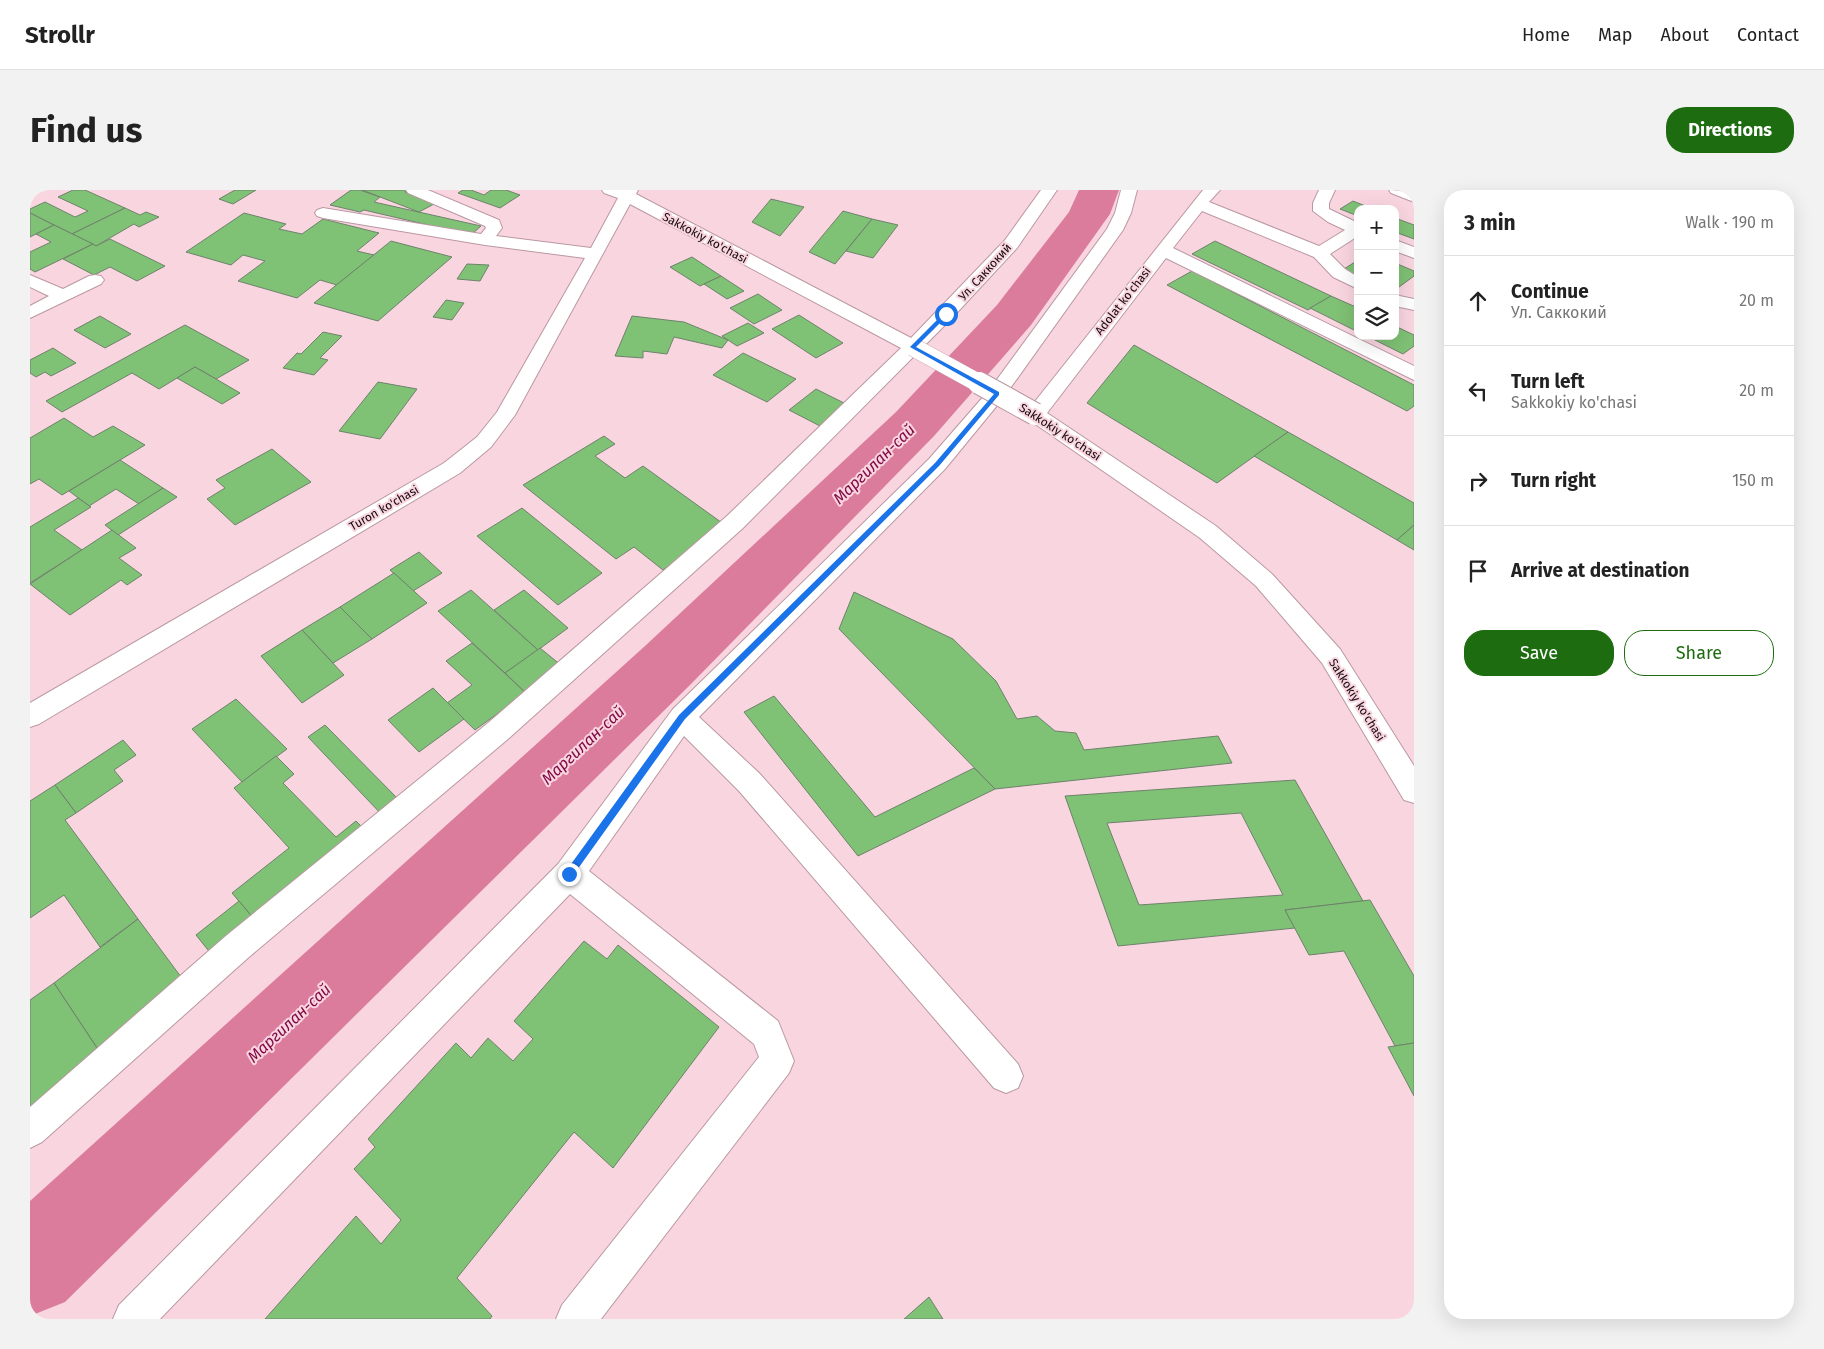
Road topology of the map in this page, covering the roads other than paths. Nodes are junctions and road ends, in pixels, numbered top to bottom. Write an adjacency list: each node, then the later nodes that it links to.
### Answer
1 (414, 190): 13 (street)
2 (1049, 190): 26 (street, Ул. Саккокий)
3 (1129, 190): 28 (street)
4 (1212, 190): 9 (street, Adolat koʻchasi)
5 (1327, 190): 11 (street)
6 (1398, 190): 8 (street)
7 (622, 192): 18 (street, Turon ko'chasi); 26 (street, Sakkokiy ko'chasi)
8 (1414, 197)
9 (1199, 204): 15 (street, Adolat koʻchasi); 16 (street)
10 (323, 213): 13 (street)
11 (1354, 227)
12 (1354, 232): 16 (street)
13 (485, 240): 18 (street)
14 (1399, 247): 17 (street)
15 (1163, 250): 27 (street); 29 (street, Adolat koʻchasi)
16 (1320, 253): 21 (street)
17 (1414, 253)
18 (596, 254): 30 (street, Turon ko'chasi)
19 (30, 280): 22 (street)
20 (95, 280): 22 (street)
21 (1354, 282)
22 (61, 295): 25 (street)
23 (1399, 301): 24 (street)
24 (1414, 306)
25 (30, 313)
26 (912, 347): 28 (street, Sakkokiy ko'chasi, bridge); 35 (street, Ул. Саккокий)
27 (1414, 374)
28 (997, 393): 29 (street, Sakkokiy ko'chasi, bridge); 31 (street)
29 (1035, 414): 32 (street, Sakkokiy ko'chasi)
30 (30, 716)
31 (682, 717): 33 (street); 34 (street)
32 (1414, 792)
33 (569, 874): 36 (street); 37 (street)
34 (1006, 1076)
35 (30, 1130)
36 (133, 1319)
37 (576, 1319)

